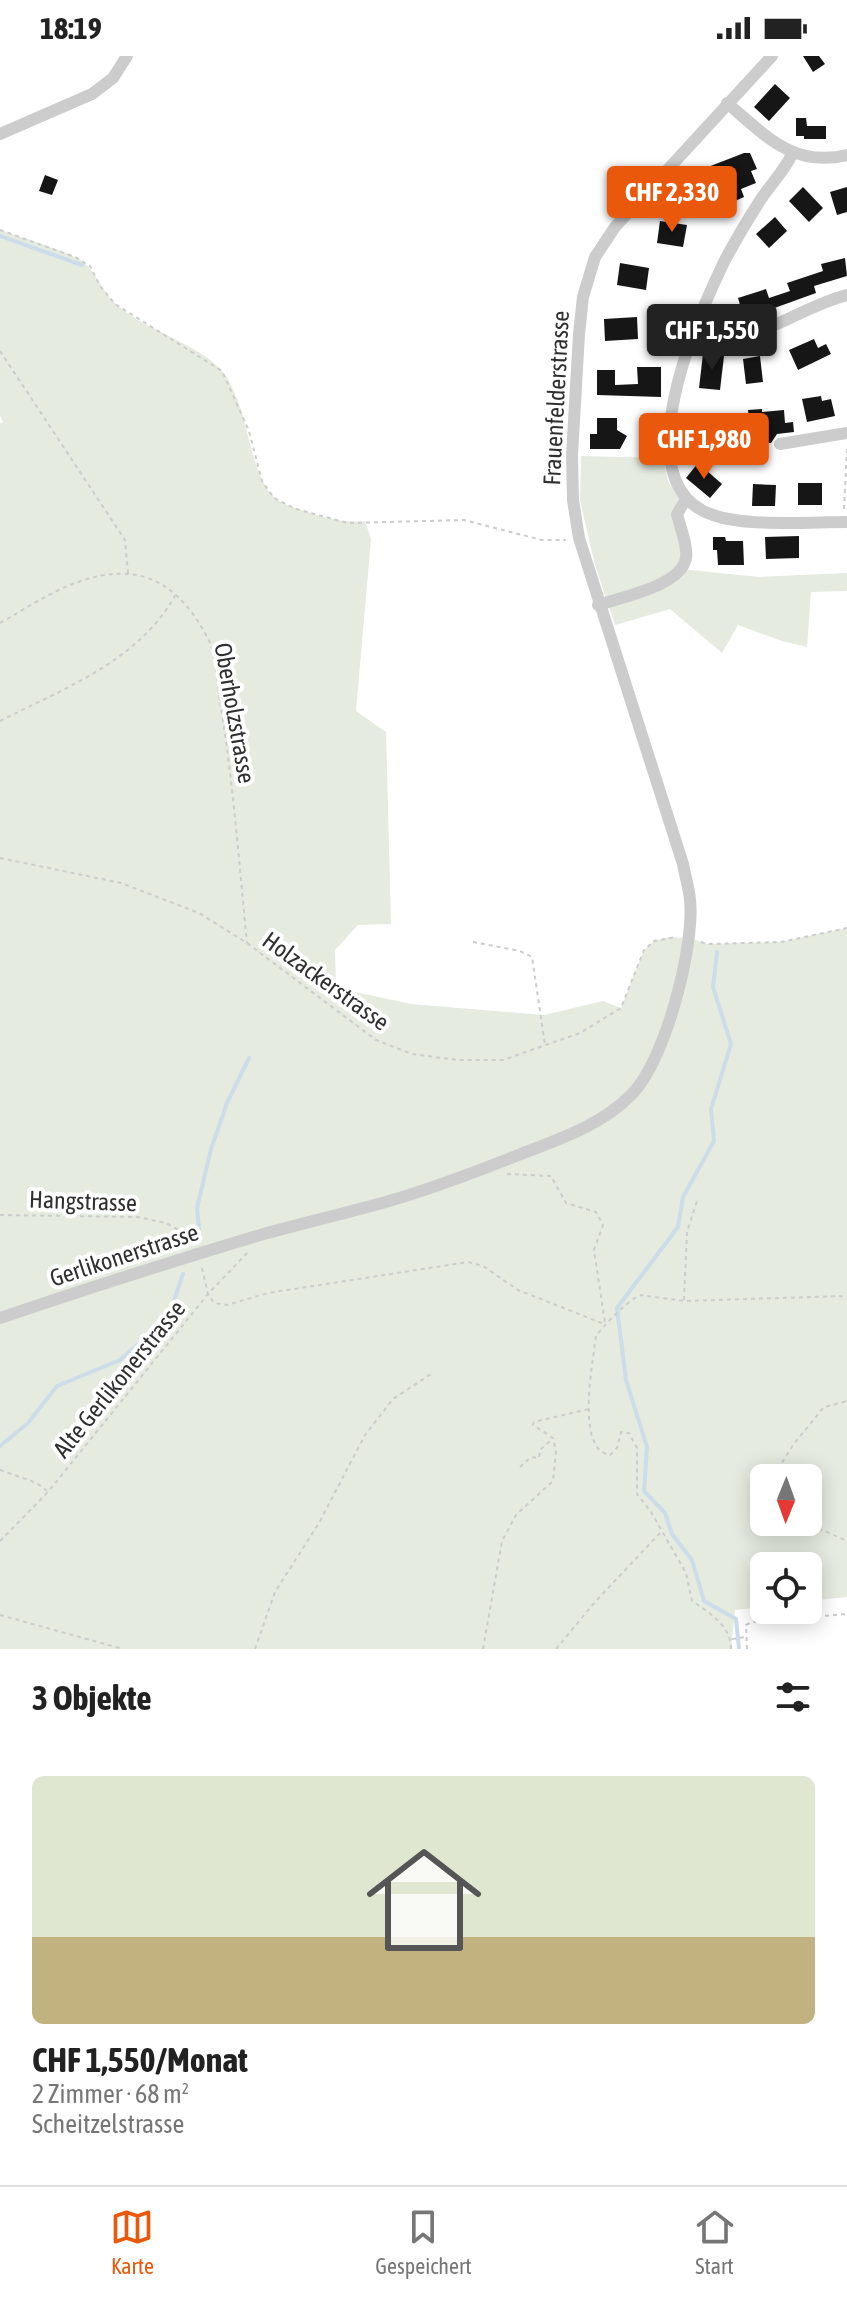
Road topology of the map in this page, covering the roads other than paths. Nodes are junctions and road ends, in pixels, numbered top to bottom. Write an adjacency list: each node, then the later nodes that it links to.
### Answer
1 (127, 56): 4 (street)
2 (772, 56): 3 (street, Frauenfelderstrasse)
3 (727, 103): 5 (street); 13 (street, Frauenfelderstrasse)
4 (0, 134)
5 (792, 154): 6 (street); 8 (street)
6 (847, 155)
7 (847, 295): 8 (street)
8 (696, 333): 11 (street)
9 (847, 433): 10 (street)
10 (780, 444)
11 (686, 499): 12 (street); 13 (street)
12 (846, 522)
13 (598, 605): 14 (street, Frauenfelderstrasse)
14 (689, 938): 15 (street, Gerlikonerstrasse)
15 (0, 1318)

